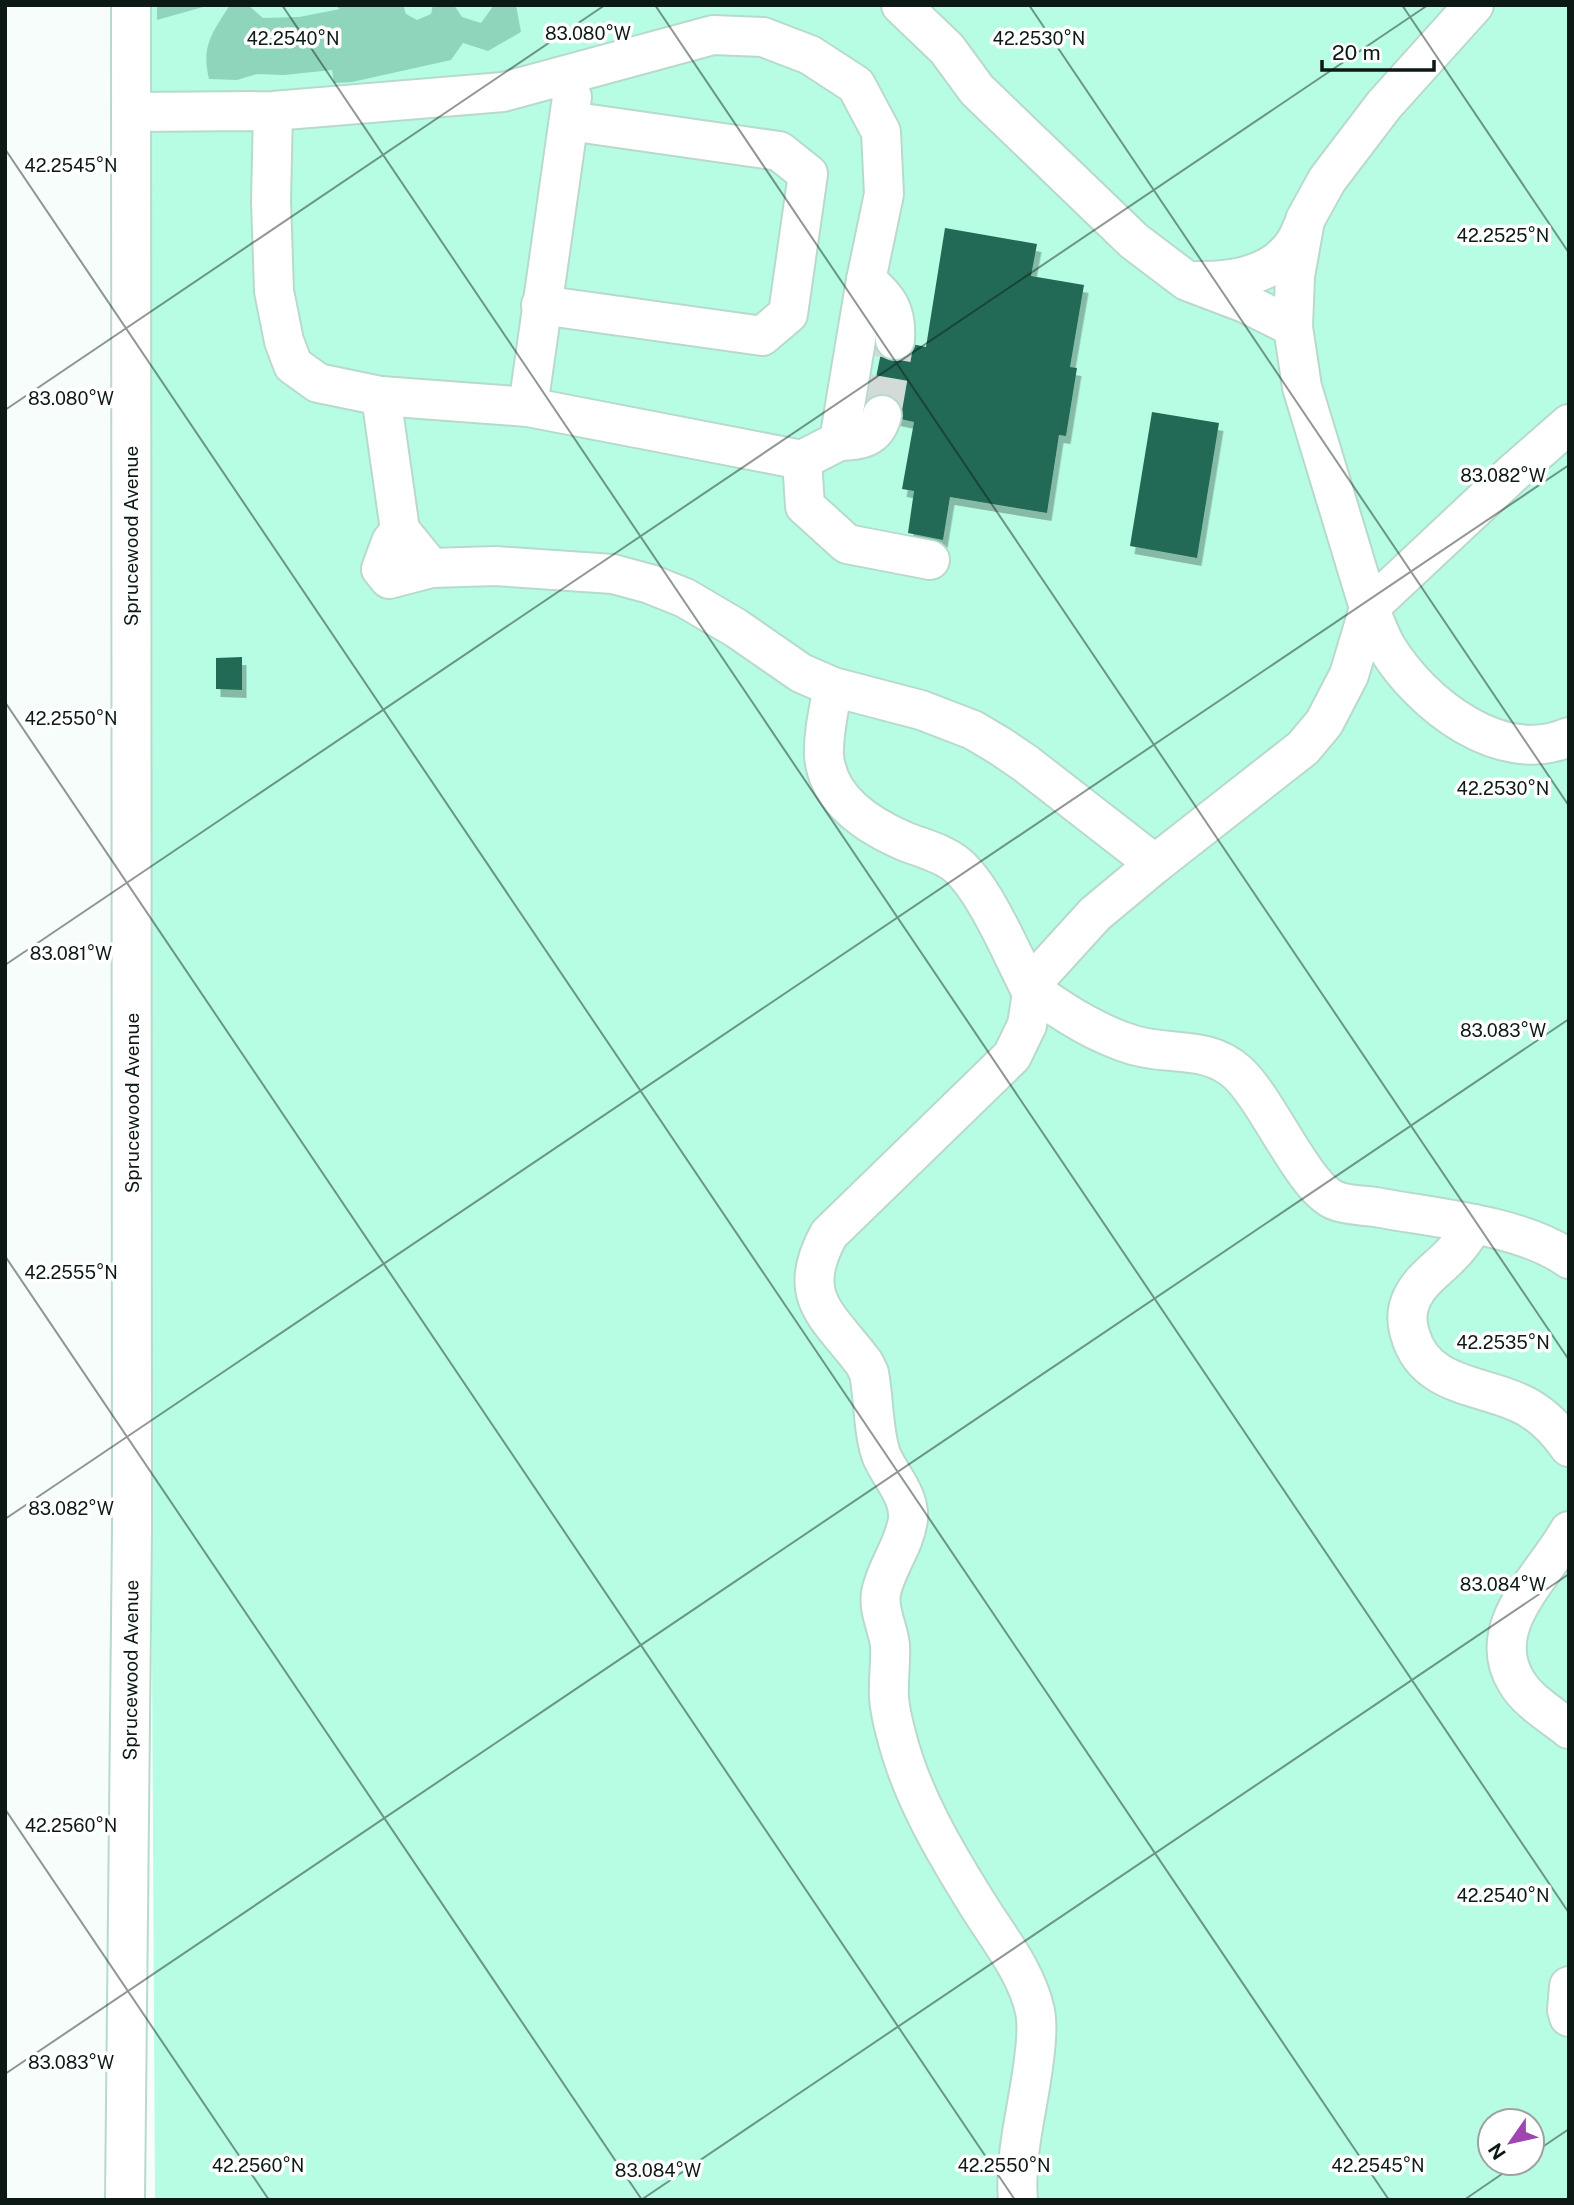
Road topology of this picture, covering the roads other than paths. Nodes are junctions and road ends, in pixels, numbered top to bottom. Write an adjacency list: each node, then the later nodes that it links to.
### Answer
1 (131, 5): 5 (street, Sprucewood Avenue)
2 (901, 5): 10 (street)
3 (1474, 5): 8 (street)
4 (576, 74): 6 (street); 7 (street); 9 (street)
5 (131, 111): 6 (street); 33 (street, Sprucewood Avenue)
6 (273, 111): 14 (street)
7 (569, 121): 11 (street); 11 (street)
8 (1305, 220): 10 (street); 12 (street)
9 (866, 280): 13 (street); 18 (street)
10 (1187, 281): 12 (street)
11 (541, 305): 15 (street)
12 (1293, 327): 21 (street)
13 (895, 340)
14 (382, 396): 15 (street); 22 (street)
15 (527, 407): 19 (street)
16 (882, 415): 18 (street)
17 (1569, 424): 21 (street)
18 (839, 441): 19 (street)
19 (802, 460): 20 (street)
20 (930, 560)
21 (1369, 608): 23 (street); 24 (street)
22 (833, 688): 24 (street); 25 (street)
23 (1569, 737)
24 (1155, 864): 25 (street)
25 (1033, 999): 26 (street); 34 (street)
26 (1474, 1224): 27 (street); 28 (street)
27 (1569, 1259)
28 (1569, 1447)
29 (1569, 1531): 30 (street)
30 (1569, 1729)
31 (1569, 1986): 32 (street)
32 (1569, 2017)
33 (125, 2200)
34 (1018, 2200)

